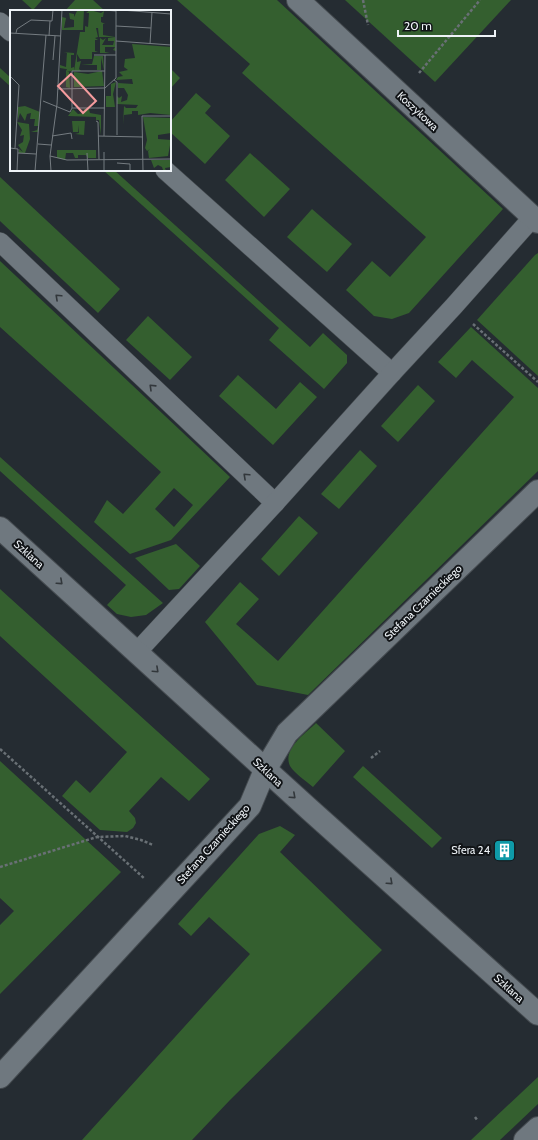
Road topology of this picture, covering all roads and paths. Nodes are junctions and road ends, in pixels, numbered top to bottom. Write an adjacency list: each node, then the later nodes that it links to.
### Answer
1 (298, 0): 5 (street, Koszykowa)
2 (480, 0): 5 (path)
3 (0, 22): 4 (lane)
4 (10, 31)
5 (402, 96): 7 (street, Koszykowa)
6 (166, 171): 10 (lane)
7 (535, 220): 9 (lane)
8 (0, 242): 13 (lane, one-way to 8)
9 (454, 306): 10 (lane); 11 (path)
10 (392, 372): 13 (lane)
11 (538, 382)
12 (535, 500): 19 (street, Stefana Czarnieckiego)
13 (275, 503): 15 (lane)
14 (0, 528): 15 (street, Szklana, one-way to 15)
15 (137, 652): 19 (street, Szklana, one-way to 19)
16 (0, 749): 20 (path)
17 (380, 750): 18 (path)
18 (371, 758)
19 (265, 770): 23 (street, Stefana Czarnieckiego); 24 (street, Szklana, one-way to 24)
20 (97, 837): 21 (path); 22 (path); 23 (path)
21 (153, 846)
22 (0, 867)
23 (164, 897): 25 (street, Stefana Czarnieckiego)
24 (538, 1014)
25 (0, 1077)
26 (475, 1117): 27 (path)
27 (478, 1121)
28 (538, 1128): 29 (street)
29 (525, 1140)

